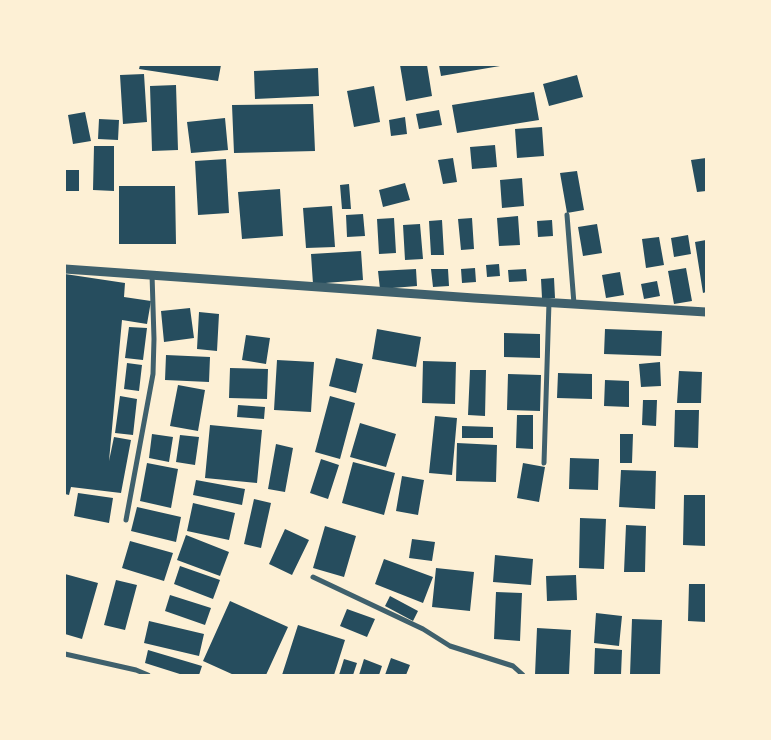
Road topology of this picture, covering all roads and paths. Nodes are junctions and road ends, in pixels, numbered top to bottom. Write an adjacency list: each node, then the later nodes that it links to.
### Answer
1 (567, 215): 5 (street)
2 (65, 269): 3 (street)
3 (152, 274): 4 (street); 8 (street)
4 (549, 302): 5 (street); 7 (street)
5 (574, 304): 6 (street)
6 (706, 312)
7 (544, 463)
8 (126, 520)
9 (313, 577): 12 (street)
10 (65, 654): 11 (street)
11 (148, 675)
12 (523, 675)

